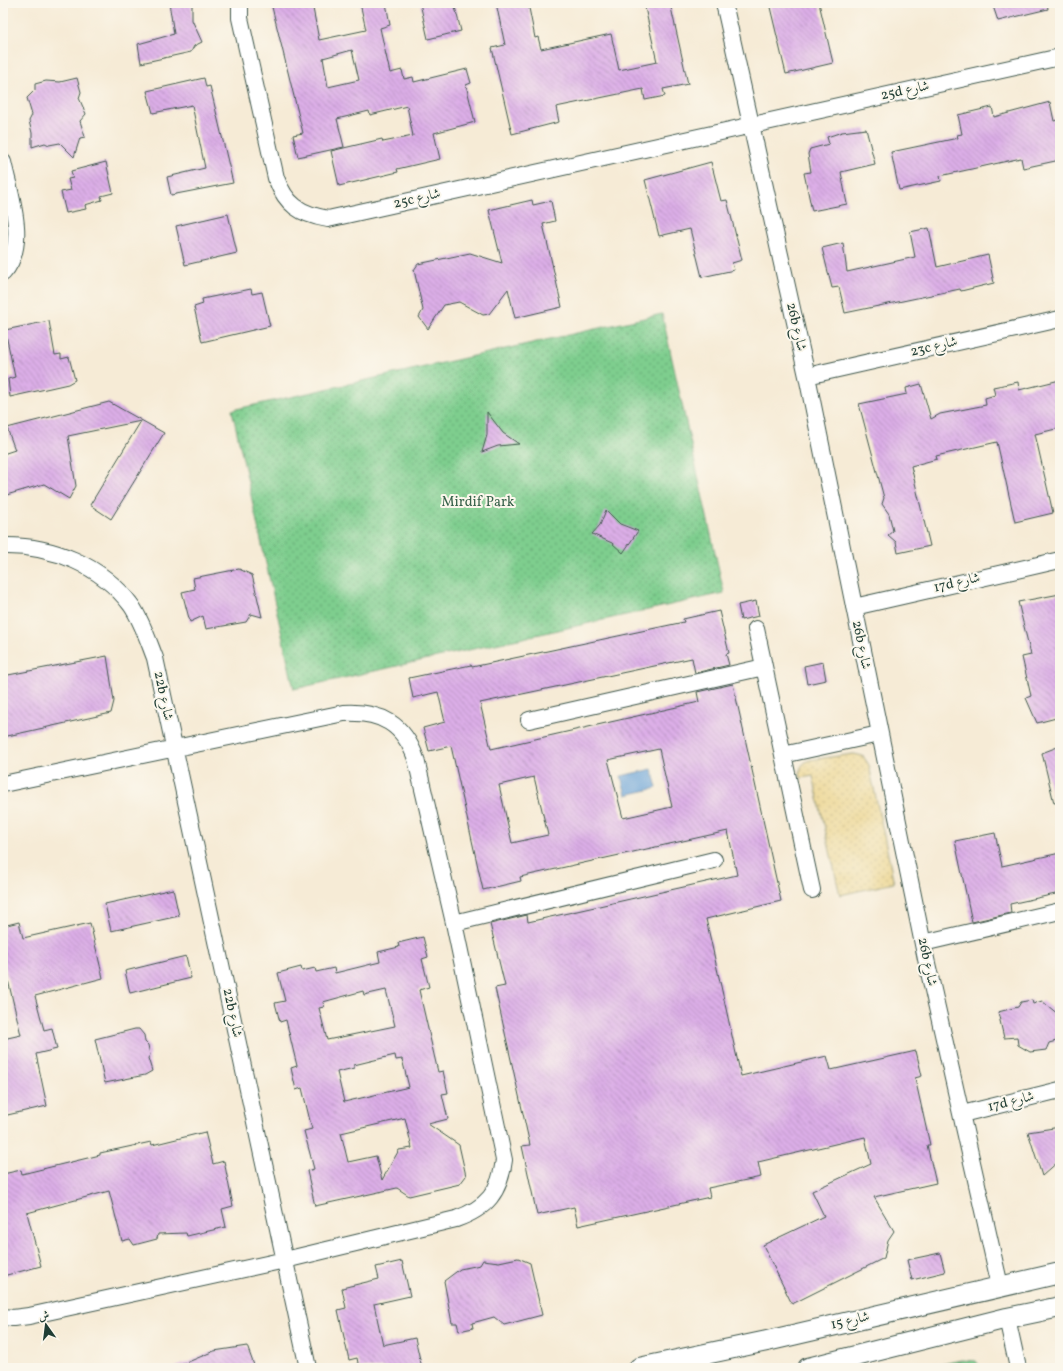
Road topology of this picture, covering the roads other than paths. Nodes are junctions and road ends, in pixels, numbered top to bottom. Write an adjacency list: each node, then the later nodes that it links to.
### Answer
1 (240, 3): 4 (street, 25c شارع)
2 (724, 3): 4 (street, 26b شارع)
3 (1060, 57): 4 (street, 25d شارع)
4 (750, 125): 8 (street, 26b شارع)
5 (3, 162): 6 (street)
6 (3, 273)
7 (1060, 319): 8 (street, 23c شارع)
8 (807, 376): 11 (street, 26b شارع)
9 (3, 546): 16 (street, 22b شارع)
10 (1060, 560): 11 (street, 17d شارع)
11 (854, 607): 15 (street, 26b شارع)
12 (756, 629): 13 (street)
13 (764, 667): 14 (street); 17 (street)
14 (529, 720)
15 (879, 734): 17 (street); 23 (street, 26b شارع)
16 (174, 750): 18 (street); 22 (street); 26 (street, 22b شارع)
17 (783, 755): 20 (street)
18 (3, 784)
19 (714, 860): 22 (street)
20 (812, 890)
21 (1060, 911): 23 (street)
22 (454, 923): 26 (street)
23 (923, 943): 25 (street, 26b شارع)
24 (1060, 1090): 25 (street, 17d شارع)
25 (962, 1114): 28 (street, 26b شارع)
26 (285, 1260): 30 (street); 33 (street, 22b شارع)
27 (1060, 1273): 28 (street, شارع 15)
28 (1000, 1286): 32 (street, شارع 15)
29 (1060, 1307): 31 (street)
30 (3, 1317)
31 (1007, 1318): 36 (street); 37 (street)
32 (731, 1349): 34 (street, شارع 15); 35 (street)
33 (308, 1368)
34 (639, 1368)
35 (710, 1368)
36 (808, 1368)
37 (1018, 1368)

